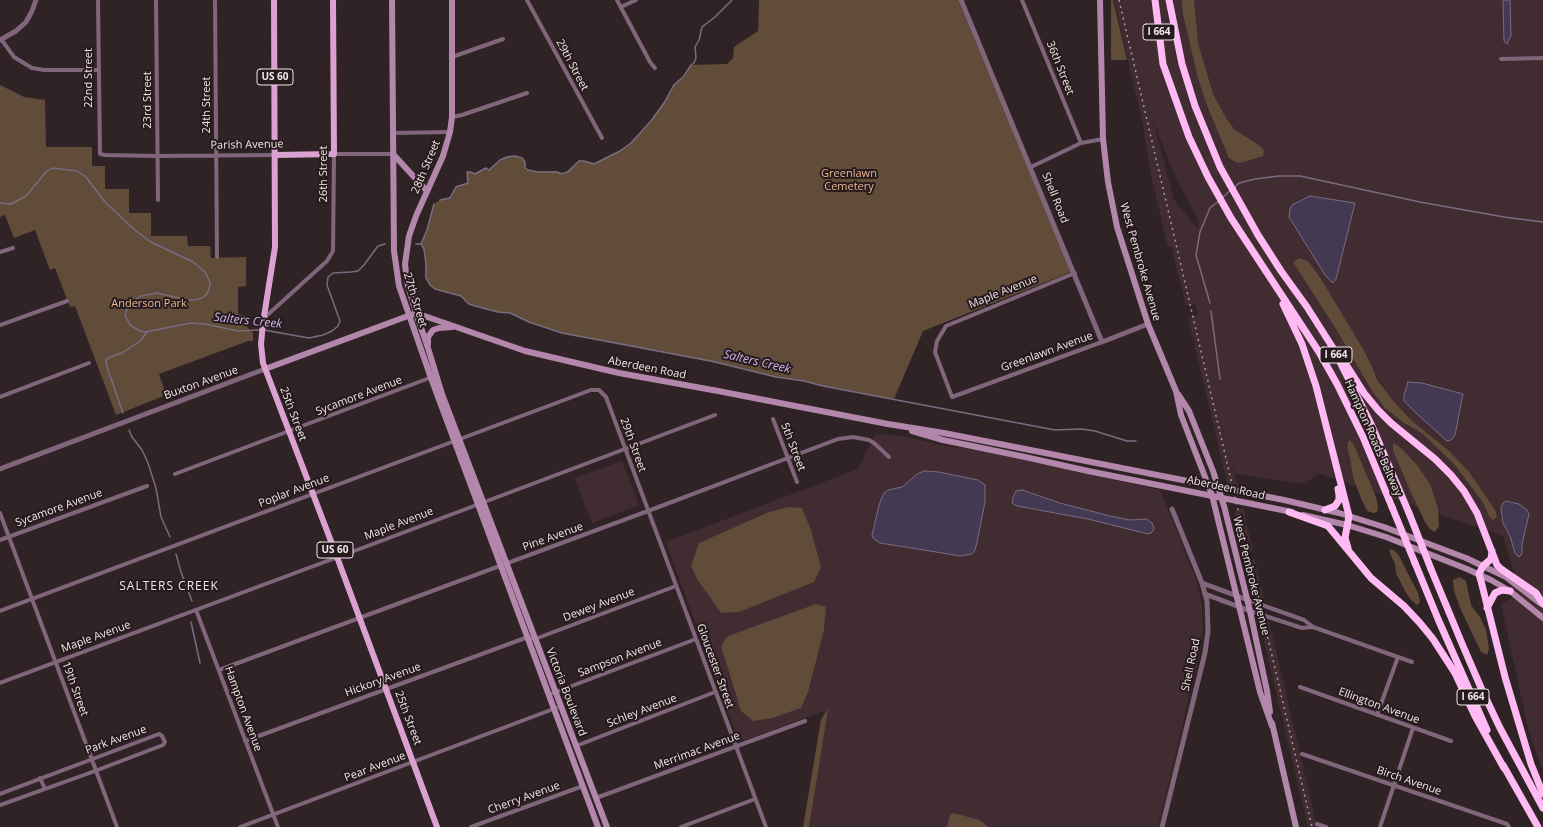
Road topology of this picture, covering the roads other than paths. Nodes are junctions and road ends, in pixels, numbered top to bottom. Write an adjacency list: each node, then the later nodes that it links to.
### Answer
1 (36, 0): 18 (street)
2 (98, 0): 24 (street, 22nd Street)
3 (156, 0): 36 (street, 23rd Street)
4 (215, 0): 37 (street, 24th Street)
5 (274, 0): 35 (main road, 25th Street / US 60)
6 (333, 0): 32 (main road, 26th Street)
7 (392, 0): 28 (main road, 27th Street)
8 (452, 0): 20 (main road, 28th Street)
9 (527, 0): 29 (street, 29th Street)
10 (617, 0): 17 (street)
11 (636, 0): 17 (street)
12 (962, 0): 38 (street, Shell Road)
13 (1022, 0): 31 (street, 36th Street)
14 (1100, 0): 30 (main road, West Pembroke Avenue)
15 (1156, 0): 45 (highway, Hampton Roads Beltway / I 664)
16 (1169, 0): 55 (highway, Hampton Roads Beltway / I 664)
17 (621, 7): 23 (street)
18 (0, 39): 24 (street)
19 (503, 39): 20 (street)
20 (452, 57): 26 (main road, 28th Street)
21 (1543, 58): 22 (street)
22 (1500, 59)
23 (655, 68)
24 (98, 70): 34 (street, 22nd Street)
25 (527, 93): 26 (street)
26 (452, 117): 27 (main road, 28th Street)
27 (450, 132): 28 (street); 39 (main road, 28th Street)
28 (393, 133): 33 (main road, 27th Street)
29 (602, 138)
30 (1103, 139): 31 (street); 50 (main road, West Pembroke Avenue)
31 (1081, 143): 38 (street)
32 (334, 154): 33 (street, Parish Avenue); 35 (main road, Parish Avenue); 49 (street, 26th Street)
33 (393, 154): 39 (main road); 48 (main road, 27th Street)
34 (102, 155): 36 (street, Parish Avenue)
35 (275, 155): 37 (street, Parish Avenue); 49 (main road, 25th Street / US 60)
36 (157, 156): 37 (street, Parish Avenue); 40 (street, 23rd Street)
37 (216, 156): 43 (street, 24th Street)
38 (1031, 166): 44 (street, Shell Road)
39 (428, 191): 47 (main road, 28th Street)
40 (158, 200)
41 (13, 248): 42 (street)
42 (0, 252)
43 (217, 257)
44 (1074, 273): 53 (street, Shell Road); 61 (street, Maple Avenue)
45 (1276, 287): 67 (highway); 137 (highway, Hampton Roads Beltway / I 664, bridge)
46 (67, 301): 51 (street)
47 (416, 314): 48 (main road); 52 (main road, Aberdeen Road); 54 (main road, 27th Street)
48 (408, 316): 57 (main road, Buxton Avenue); 58 (main road, 27th Street)
49 (264, 321): 57 (main road, 25th Street / US 60)
50 (1148, 324): 53 (street, Greenlawn Avenue); 60 (main road, West Pembroke Avenue)
51 (0, 325)
52 (453, 327): 54 (main road); 65 (main road, Aberdeen Road)
53 (1102, 342): 61 (street, Greenlawn Avenue)
54 (428, 348): 58 (main road, 27th Street)
55 (1333, 348): 91 (highway); 148 (highway, Hampton Roads Beltway / I 664, bridge)
56 (89, 363): 62 (street)
57 (265, 369): 66 (main road, 25th Street / US 60); 72 (street, Buxton Avenue)
58 (434, 376): 66 (street, Sycamore Avenue); 68 (main road, 27th Street)
59 (595, 390): 68 (street, Poplar Avenue); 69 (street, 29th Street)
60 (1176, 391): 75 (main road, West Pembroke Avenue); 77 (main road, West Pembroke Avenue)
61 (952, 396)
62 (0, 397)
63 (715, 415): 69 (street, Maple Avenue)
64 (773, 419): 71 (street, 5th Street)
65 (888, 424): 75 (main road, Aberdeen Road); 79 (main road, Aberdeen Road)
66 (290, 432): 73 (street, Sycamore Avenue); 78 (main road, 25th Street / US 60)
67 (1328, 438): 83 (highway); 87 (highway)
68 (457, 440): 78 (street, Poplar Avenue); 81 (main road, 27th Street)
69 (625, 449): 81 (street, Maple Avenue); 84 (street, 29th Street)
70 (889, 457): 71 (street, Pine Avenue)
71 (787, 458): 74 (street, 5th Street); 84 (street, Pine Avenue)
72 (0, 469)
73 (175, 474)
74 (797, 482)
75 (1209, 485): 77 (main road, Aberdeen Road); 79 (main road, West Pembroke Avenue)
76 (147, 486): 89 (street, Sycamore Avenue)
77 (1218, 487): 80 (main road, West Pembroke Avenue); 83 (main road, Aberdeen Road)
78 (313, 494): 93 (main road, 25th Street / US 60); 102 (street, Poplar Avenue)
79 (1212, 495): 80 (main road, Aberdeen Road); 101 (main road, West Pembroke Avenue)
80 (1221, 497): 85 (main road, Aberdeen Road); 103 (main road, West Pembroke Avenue)
81 (480, 503): 93 (street, Maple Avenue); 94 (main road, 27th Street)
82 (1172, 509): 97 (street, Shell Road)
83 (1325, 510): 87 (main road, Aberdeen Road)
84 (648, 511): 94 (street, Pine Avenue); 98 (street, Gloucester Street)
85 (1289, 512): 88 (main road, Aberdeen Road); 92 (highway)
86 (0, 513): 89 (street, 19th Street)
87 (1349, 516): 88 (highway); 95 (main road, Aberdeen Road)
88 (1347, 525): 92 (highway); 96 (main road, Aberdeen Road)
89 (9, 536): 90 (street, Sycamore Avenue); 102 (street, 19th Street)
90 (0, 540)
91 (1492, 550): 95 (highway); 104 (highway)
92 (1349, 551): 137 (highway)
93 (337, 557): 107 (street, Maple Avenue); 111 (main road, 25th Street / US 60)
94 (504, 565): 111 (street, Pine Avenue); 113 (main road, Victoria Boulevard); 114 (main road, Victoria Boulevard)
95 (1483, 566): 96 (highway); 104 (main road, Aberdeen Road)
96 (1480, 574): 99 (main road, Aberdeen Road); 106 (highway)
97 (1202, 583): 100 (street, Shell Road); 101 (street)
98 (676, 586): 114 (street, Dewey Avenue); 115 (street, Gloucester Street)
99 (1510, 591): 106 (highway); 110 (main road, Aberdeen Road)
100 (1205, 594): 105 (street); 160 (street, Shell Road)
101 (1236, 596): 103 (street); 105 (main road, West Pembroke Avenue)
102 (32, 600): 109 (street, Poplar Avenue); 117 (street, 19th Street)
103 (1248, 600): 108 (main road, West Pembroke Avenue); 112 (street)
104 (1543, 604)
105 (1239, 606): 108 (street); 128 (main road, West Pembroke Avenue)
106 (1487, 609): 144 (highway)
107 (196, 610): 117 (street, Maple Avenue); 119 (street, Hampton Avenue)
108 (1250, 611): 112 (street); 128 (main road, West Pembroke Avenue)
109 (0, 612)
110 (1543, 618)
111 (359, 619): 119 (street, Pine Avenue); 122 (main road, 25th Street / US 60)
112 (1313, 627): 116 (street)
113 (528, 637): 114 (street); 122 (street, Hickory Avenue); 124 (main road, Victoria Boulevard)
114 (535, 639): 124 (main road, Victoria Boulevard)
115 (696, 639): 123 (street, Gloucester Street); 124 (street, Sampson Avenue)
116 (1398, 657): 118 (street); 126 (street)
117 (55, 662): 120 (street, Maple Avenue); 135 (street, 19th Street)
118 (1412, 662)
119 (219, 670): 130 (street, Hampton Avenue)
120 (0, 683)
121 (1300, 687): 126 (street, Ellington Avenue)
122 (386, 689): 130 (street, Hickory Avenue); 136 (main road, 25th Street / US 60)
123 (715, 692): 132 (street, Schley Avenue); 133 (street, Gloucester Street)
124 (552, 693): 125 (main road, Victoria Boulevard)
125 (558, 708): 132 (main road, Victoria Boulevard); 136 (street, Pear Avenue); 140 (main road, Victoria Boulevard)
126 (1377, 715): 129 (street, Ellington Avenue)
127 (805, 721): 133 (street, Merrimac Avenue)
128 (1272, 726): 161 (main road, West Pembroke Avenue)
129 (1413, 728): 131 (street, Ellington Avenue); 141 (street)
130 (245, 741): 149 (street, Hampton Avenue)
131 (1451, 741)
132 (576, 746): 145 (main road, Victoria Boulevard)
133 (736, 747): 145 (street, Merrimac Avenue); 146 (street, Gloucester Street)
134 (1302, 754): 141 (street, Birch Avenue)
135 (91, 759): 138 (street, 19th Street); 138 (street, Park Avenue); 139 (street, Park Avenue)
136 (414, 762): 149 (street, Pear Avenue); 154 (main road, 25th Street / US 60)
137 (1504, 768): 165 (highway, Hampton Roads Beltway / I 664)
138 (96, 771): 142 (street, Park Avenue); 151 (street, 19th Street)
139 (40, 778): 142 (street); 143 (street, Park Avenue)
140 (583, 786): 155 (street, Cherry Avenue); 156 (main road, Victoria Boulevard)
141 (1394, 786): 163 (street); 164 (street, Birch Avenue)
142 (45, 789): 147 (street, Park Avenue)
143 (0, 794)
144 (1543, 794)
145 (596, 798): 157 (main road, Victoria Boulevard)
146 (755, 799): 158 (street); 159 (street, Gloucester Street)
147 (0, 805)
148 (1543, 808)
149 (273, 815): 152 (street, Pear Avenue); 153 (street, Hampton Avenue)
150 (1317, 824): 162 (street)
151 (117, 827)
152 (240, 827)
153 (278, 827)
154 (437, 827)
155 (471, 827)
156 (598, 827)
157 (607, 827)
158 (681, 827)
159 (766, 827)
160 (1162, 827)
161 (1296, 827)
162 (1326, 827)
163 (1380, 827)
164 (1509, 827)
165 (1538, 827)

